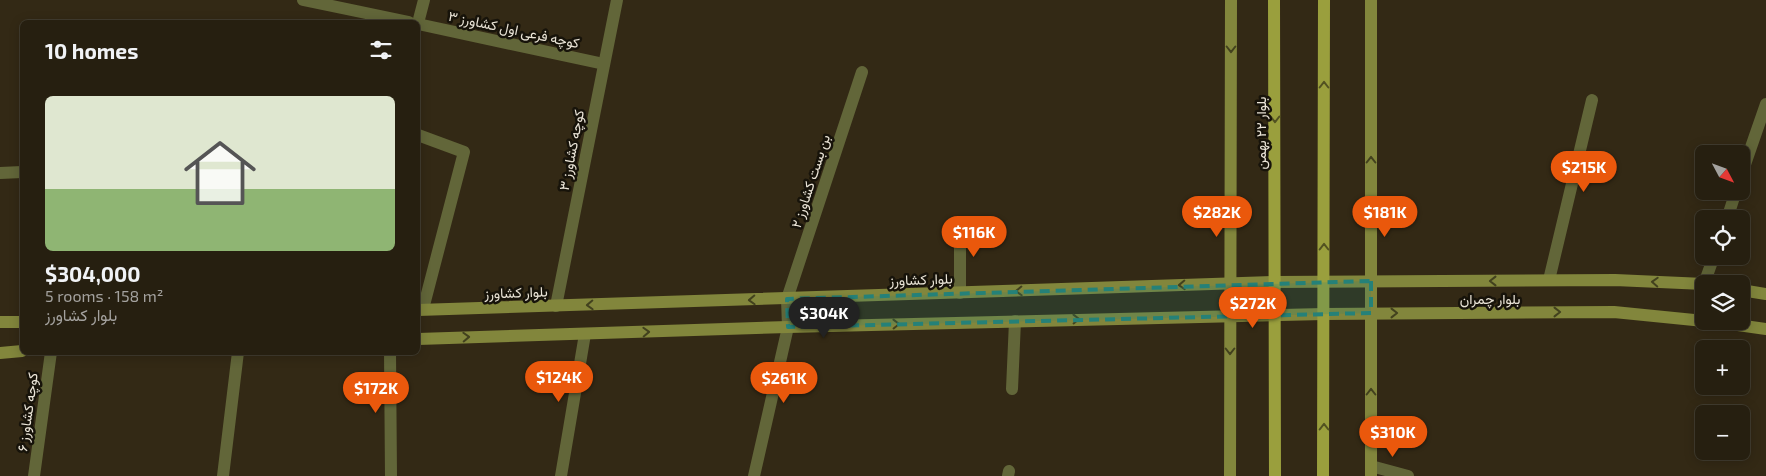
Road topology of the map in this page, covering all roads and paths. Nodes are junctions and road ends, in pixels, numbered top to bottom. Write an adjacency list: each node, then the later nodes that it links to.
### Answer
1 (303, 0): 8 (street)
2 (424, 0): 9 (street)
3 (617, 0): 11 (street, کوچه کشاورز ۳)
4 (1231, 0): 24 (main road, one-way to 24)
5 (1274, 0): 23 (main road, بلوار ۲۲ بهمن, one-way to 23)
6 (1324, 0): 21 (main road, one-way to 6)
7 (1371, 0): 22 (main road, one-way to 7)
8 (399, 20)
9 (419, 20)
10 (420, 24): 11 (street, کوچه فرعی اول کشاورز ۳)
11 (604, 64): 30 (street, کوچه کشاورز ۳)
12 (862, 72): 29 (street, بن بست کشاورز ۲)
13 (1592, 100): 20 (street)
14 (1766, 104): 16 (street)
15 (420, 136): 31 (street)
16 (1750, 150)
17 (20, 172): 18 (street)
18 (0, 173)
19 (960, 223): 27 (street)
20 (1549, 280): 22 (main road, بلوار چمران, one-way to 22); 25 (main road, بلوار چمران, one-way to 20)
21 (1324, 281): 22 (main road, بلوار چمران); 23 (main road, بلوار چمران); 34 (main road)
22 (1371, 281): 32 (main road)
23 (1275, 282): 24 (main road, بلوار کشاورز); 33 (main road, بلوار ۲۲ بهمن)
24 (1230, 283): 27 (main road, بلوار کشاورز, one-way to 27); 35 (main road)
25 (1695, 284)
26 (1750, 291): 28 (main road)
27 (960, 293): 29 (main road, بلوار کشاورز)
28 (1766, 294)
29 (786, 299): 30 (main road, بلوار کشاورز, one-way to 30); 40 (street)
30 (556, 306): 31 (main road, بلوار کشاورز)
31 (420, 309)
32 (1371, 313): 34 (main road, بلوار چمران); 36 (main road, بلوار چمران, one-way to 36); 51 (main road, one-way to 32)
33 (1275, 314): 34 (main road, بلوار چمران); 35 (main road); 58 (main road, بلوار ۲۲ بهمن)
34 (1324, 314): 59 (main road, one-way to 34)
35 (1230, 315): 37 (main road, one-way to 35); 57 (main road, one-way to 57)
36 (1695, 320)
37 (1016, 321): 40 (main road, one-way to 37); 50 (street)
38 (0, 322): 39 (main road)
39 (20, 322)
40 (788, 326): 43 (main road, one-way to 40); 56 (street)
41 (1750, 327): 42 (main road)
42 (1766, 329)
43 (585, 334): 44 (main road, one-way to 43); 55 (street)
44 (420, 339)
45 (20, 351): 46 (main road)
46 (0, 353)
47 (51, 355): 52 (street, کوچه کشاورز ۶)
48 (238, 355): 53 (street)
49 (390, 355): 54 (street)
50 (1012, 389)
51 (1371, 471): 60 (street)
52 (34, 476)
53 (223, 476)
54 (391, 476)
55 (561, 476)
56 (754, 476)
57 (1230, 476)
58 (1274, 476)
59 (1324, 476)
60 (1408, 476)

